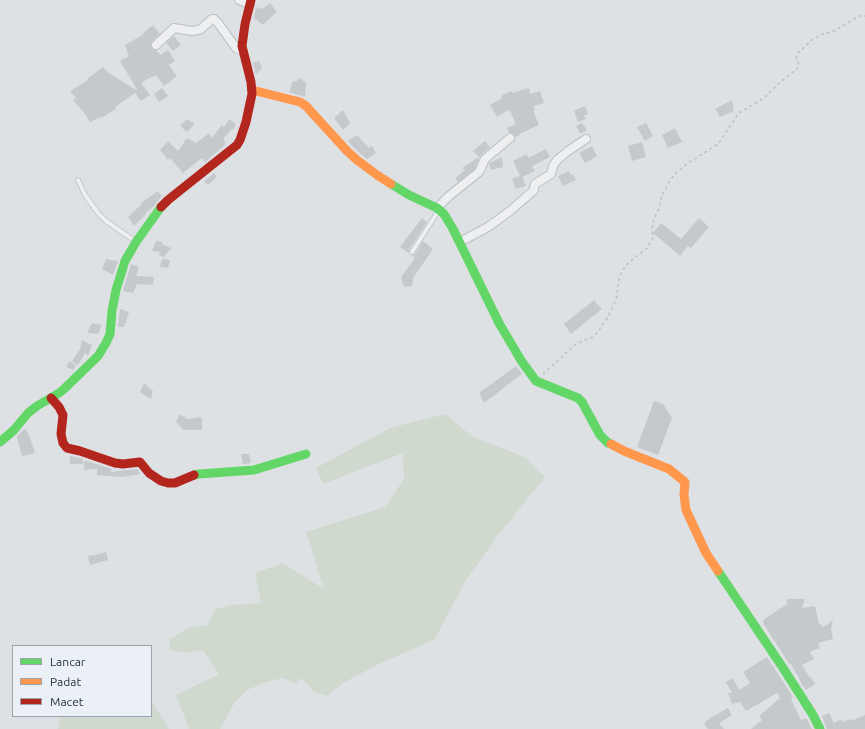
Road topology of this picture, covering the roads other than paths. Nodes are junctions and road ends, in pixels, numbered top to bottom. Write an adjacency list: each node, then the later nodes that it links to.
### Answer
1 (239, 0): 2 (street)
2 (250, 2): 4 (street)
3 (156, 45): 4 (street)
4 (243, 52): 5 (street)
5 (252, 90): 9 (street); 10 (street)
6 (510, 138): 9 (street)
7 (586, 139): 11 (street)
8 (78, 180): 10 (lane)
9 (438, 209): 11 (street); 12 (lane)
10 (136, 242): 13 (street)
11 (460, 242): 16 (street)
12 (412, 252)
13 (51, 398): 14 (street); 15 (street)
14 (0, 442)
15 (306, 454)
16 (820, 729)

